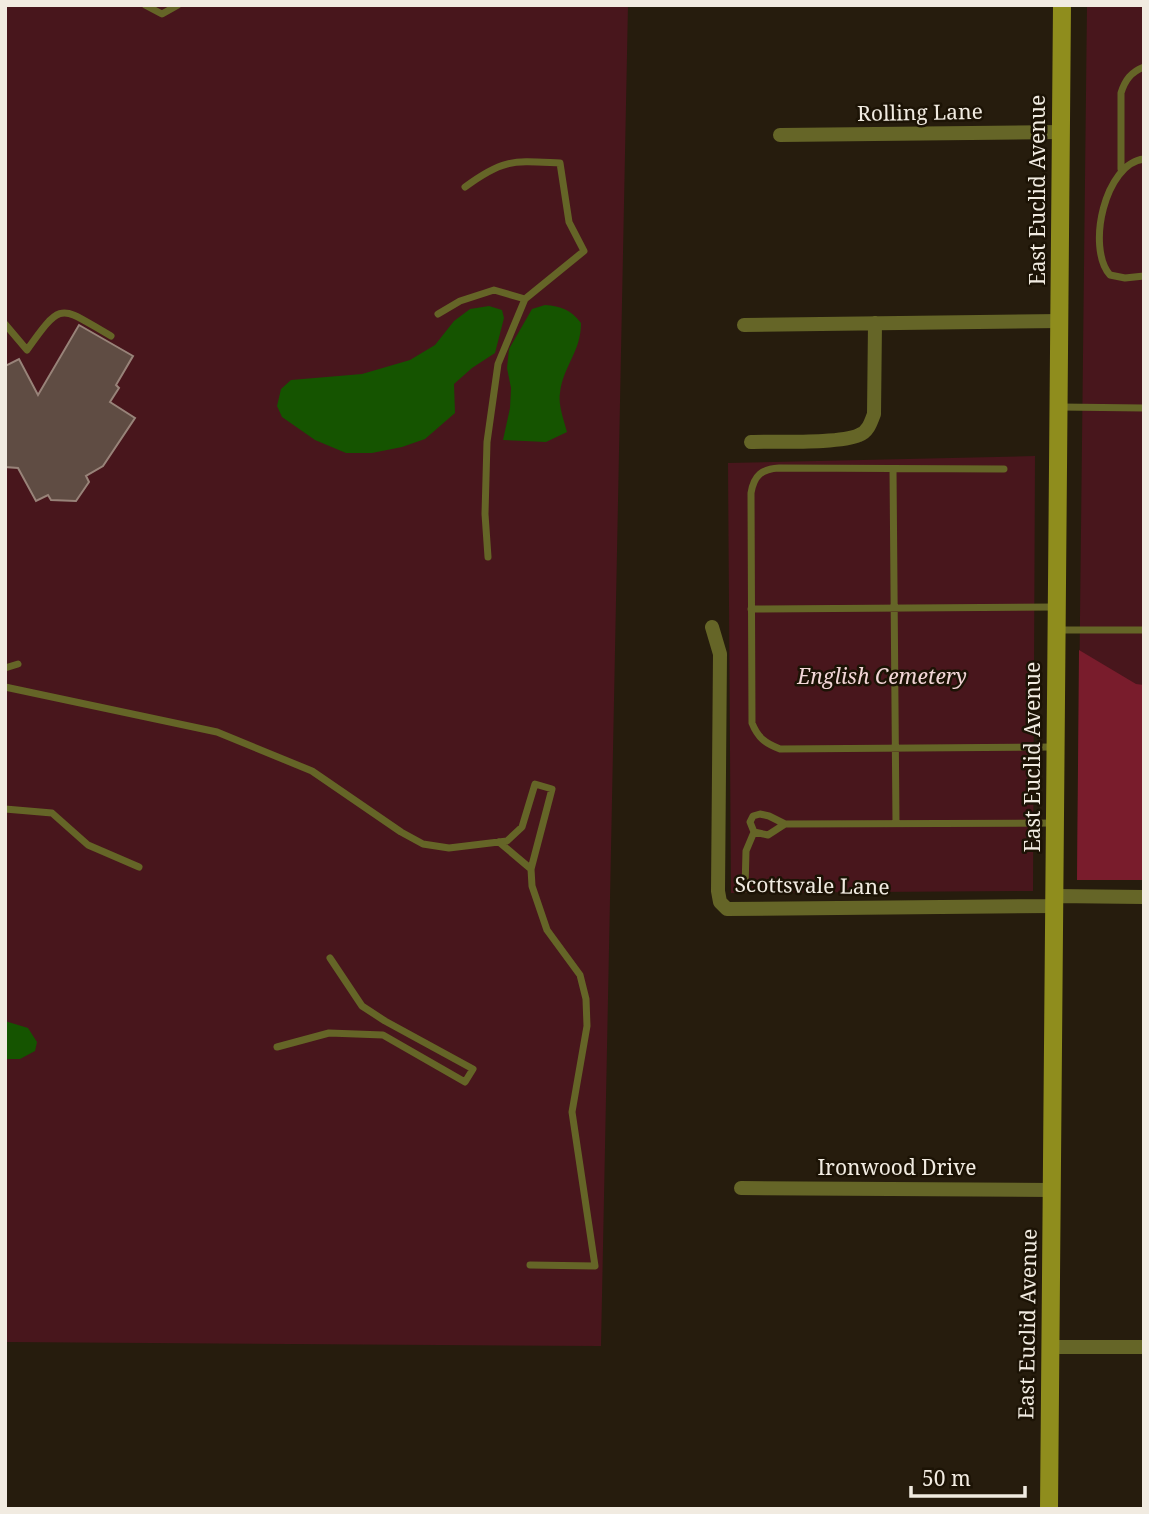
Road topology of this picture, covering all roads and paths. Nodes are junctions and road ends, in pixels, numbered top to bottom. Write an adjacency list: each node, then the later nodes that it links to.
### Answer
1 (145, 5): 2 (lane)
2 (178, 5)
3 (1062, 5): 5 (main road, East Euclid Avenue)
4 (1144, 67): 8 (lane)
5 (1061, 132): 6 (street, Rolling Lane); 13 (main road, East Euclid Avenue)
6 (780, 135)
7 (1144, 159): 8 (lane)
8 (1121, 169): 10 (lane)
9 (465, 187): 11 (lane)
10 (1144, 276)
11 (525, 299): 12 (lane); 23 (lane)
12 (438, 314)
13 (1060, 321): 14 (street); 18 (main road, East Euclid Avenue)
14 (875, 323): 16 (street); 20 (street)
15 (5, 324): 17 (lane)
16 (744, 325)
17 (111, 337)
18 (1059, 407): 19 (lane); 24 (main road, East Euclid Avenue)
19 (1144, 408)
20 (751, 442)
21 (893, 469): 22 (lane); 25 (lane); 26 (lane)
22 (1004, 469)
23 (488, 557)
24 (1057, 607): 25 (lane); 28 (main road, East Euclid Avenue)
25 (894, 608): 26 (lane); 34 (lane)
26 (751, 609): 34 (lane)
27 (712, 627): 45 (street, Scottsvale Lane)
28 (1057, 630): 29 (lane); 33 (main road, East Euclid Avenue)
29 (1144, 630)
30 (18, 664): 31 (lane)
31 (5, 668)
32 (5, 687): 40 (lane)
33 (1056, 747): 34 (lane); 37 (main road, East Euclid Avenue)
34 (896, 748): 36 (lane)
35 (5, 809): 41 (lane)
36 (896, 823): 37 (lane); 38 (lane)
37 (1055, 823): 45 (main road, East Euclid Avenue)
38 (785, 824): 39 (lane); 39 (lane)
39 (754, 832): 43 (lane)
40 (499, 842): 42 (lane); 42 (lane)
41 (139, 867)
42 (531, 869): 50 (lane)
43 (745, 889)
44 (1144, 897): 45 (street)
45 (1055, 901): 49 (main road, East Euclid Avenue)
46 (331, 958): 47 (lane)
47 (277, 1048)
48 (741, 1188): 49 (street, Ironwood Drive)
49 (1052, 1190): 51 (main road, East Euclid Avenue)
50 (530, 1265)
51 (1051, 1347): 52 (street); 53 (main road, East Euclid Avenue)
52 (1144, 1347)
53 (1049, 1509)

